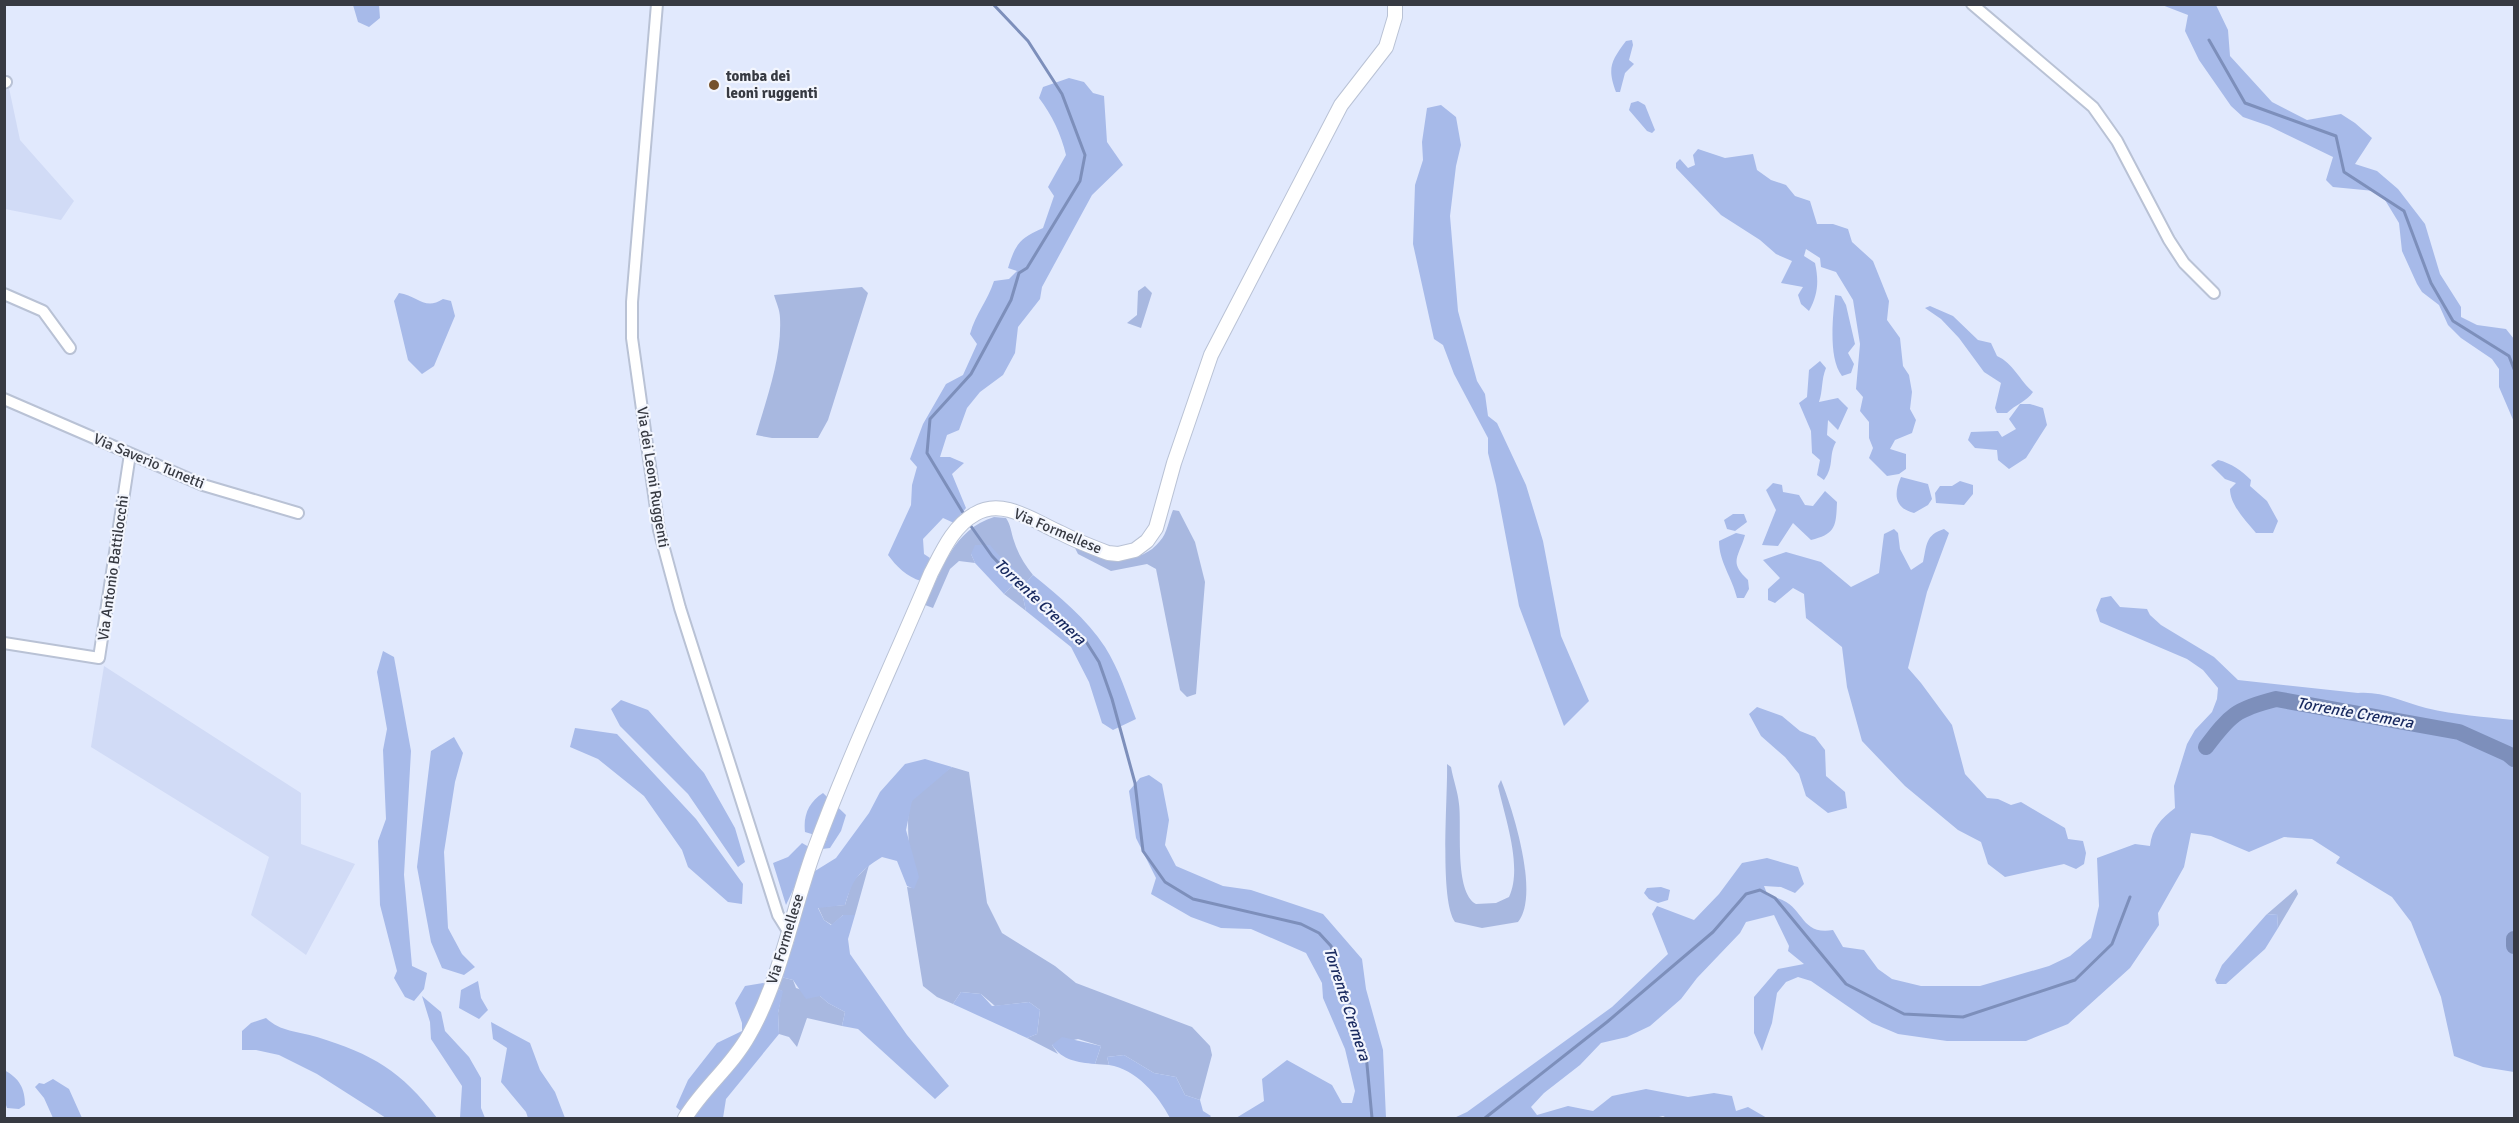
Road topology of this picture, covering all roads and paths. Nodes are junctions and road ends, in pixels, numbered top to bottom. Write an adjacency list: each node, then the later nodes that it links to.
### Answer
1 (657, 4): 11 (street, Via dei Leoni Ruggenti)
2 (1395, 4): 11 (street, Via Formellese)
3 (1972, 4): 4 (street)
4 (2214, 293)
5 (4, 294): 6 (street)
6 (70, 348)
7 (4, 399): 8 (street, Via Saverio Tunetti)
8 (130, 454): 9 (street, Via Saverio Tunetti); 10 (street, Via Antonio Battilocchi)
9 (298, 513)
10 (4, 643)
11 (788, 932): 12 (street, Via Formellese)
12 (686, 1119)

